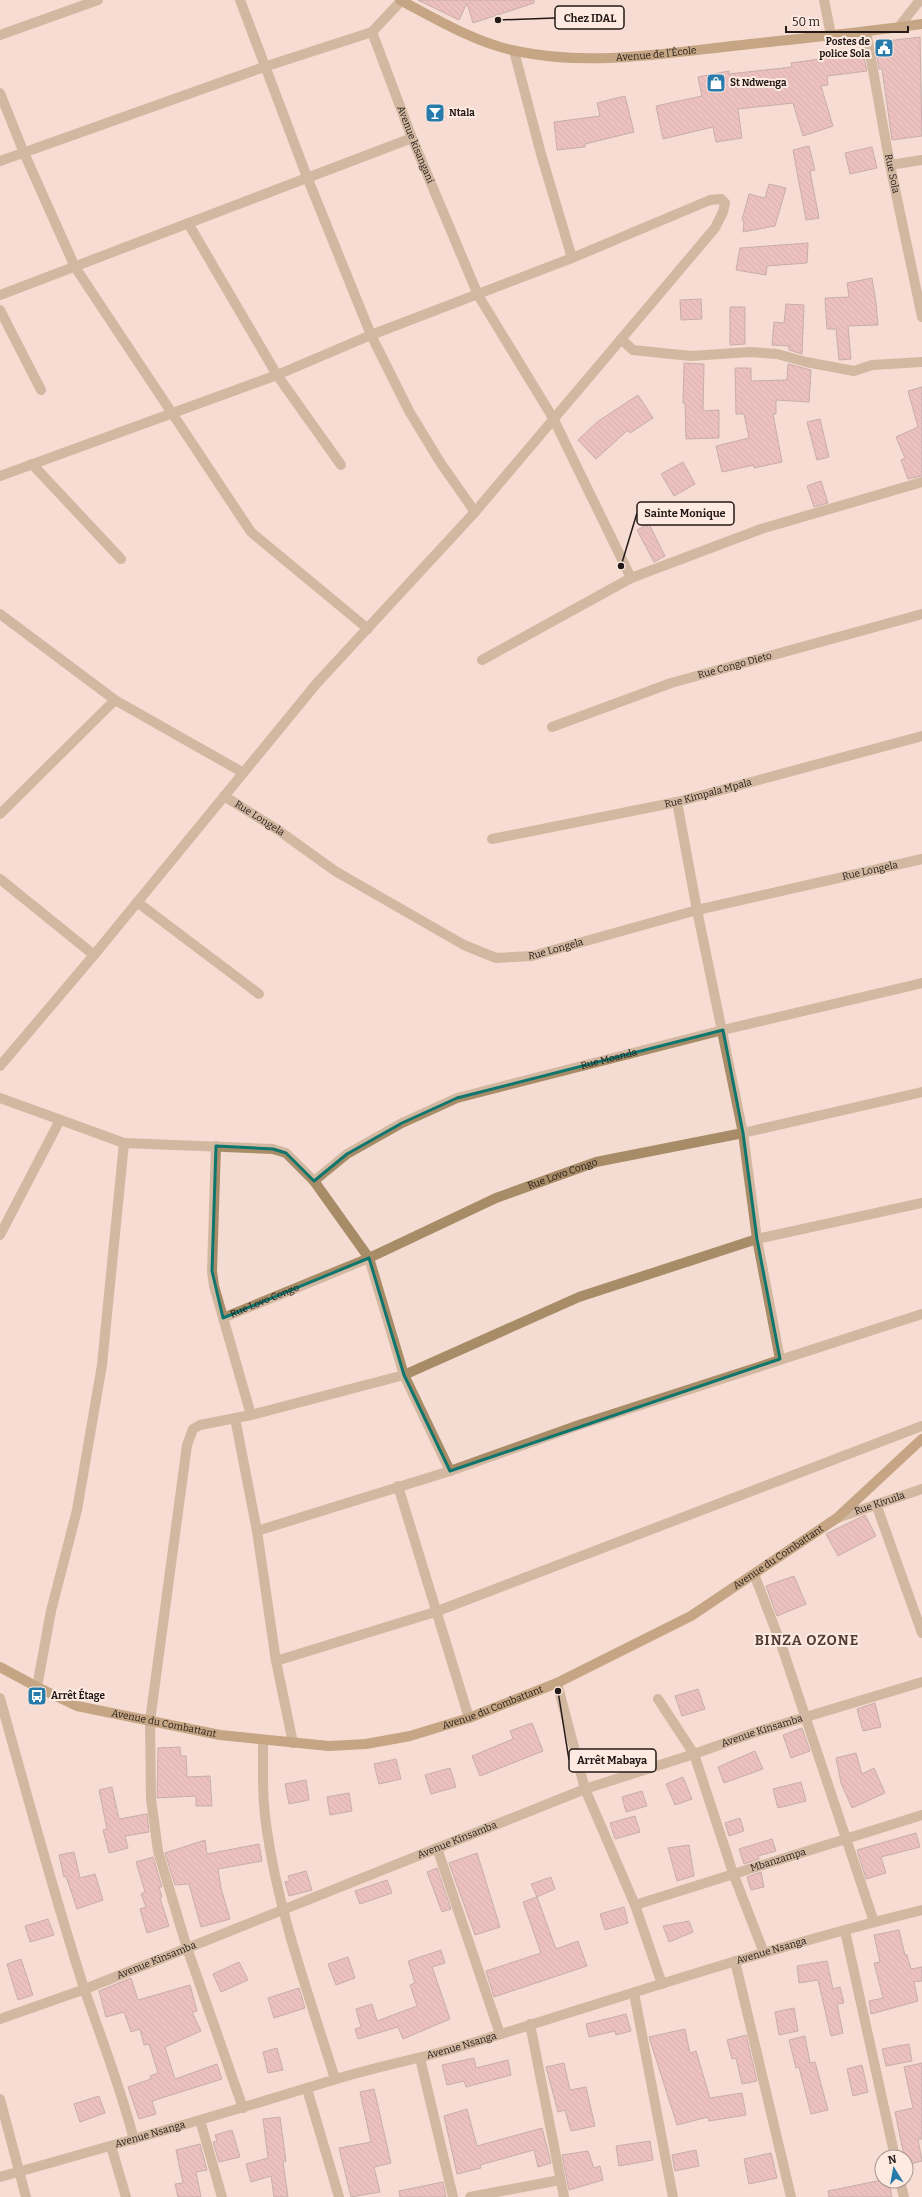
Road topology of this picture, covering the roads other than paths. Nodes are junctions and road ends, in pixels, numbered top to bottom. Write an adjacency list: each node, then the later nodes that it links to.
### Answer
1 (98, 0): 11 (street)
2 (240, 0): 13 (street)
3 (401, 0): 9 (street); 12 (street, Avenue de l'École)
4 (824, 0): 10 (street)
5 (920, 0): 7 (street)
6 (922, 24): 7 (street, Avenue de l'École)
7 (898, 28): 8 (street, Avenue de l'École)
8 (866, 31): 10 (street, Avenue de l'École); 19 (street, Rue Sola)
9 (372, 32): 13 (street); 15 (street, Avenue kisangani)
10 (831, 35): 12 (street, Avenue de l'École)
11 (0, 36)
12 (514, 51): 22 (street)
13 (264, 67): 16 (street); 20 (street)
14 (0, 93): 16 (street)
15 (412, 138): 20 (street); 25 (street, Avenue kisangani)
16 (24, 153): 18 (street); 23 (street)
17 (922, 160): 19 (street)
18 (0, 161)
19 (890, 165): 27 (street, Rue Sola)
20 (307, 177): 21 (street); 28 (street)
21 (188, 223): 23 (street); 31 (street)
22 (572, 258): 25 (street); 29 (street)
23 (75, 266): 24 (street); 33 (street)
24 (0, 295)
25 (478, 295): 28 (street); 34 (street, Avenue kisangani)
26 (0, 310): 32 (street)
27 (922, 317)
28 (371, 335): 31 (street); 39 (street)
29 (621, 339): 30 (street); 34 (street)
30 (922, 362)
31 (277, 375): 33 (street); 36 (street)
32 (41, 390)
33 (173, 412): 35 (street); 44 (street)
34 (552, 418): 39 (street); 41 (street, Avenue kisangani)
35 (32, 464): 37 (street); 40 (street)
36 (341, 465)
37 (0, 476)
38 (922, 482): 41 (street)
39 (475, 512): 44 (street)
40 (121, 559)
41 (631, 578): 45 (street)
42 (0, 614): 46 (street)
43 (922, 614): 47 (street, Rue Congo Dieto)
44 (368, 629): 49 (street)
45 (482, 660)
46 (115, 700): 49 (street); 52 (street)
47 (552, 727)
48 (922, 736): 51 (street, Rue Kimpala Mpala)
49 (242, 772): 50 (street)
50 (224, 796): 56 (street); 57 (street, Rue Longela)
51 (677, 802): 53 (street, Rue Kimpala Mpala); 57 (street)
52 (0, 814)
53 (492, 839)
54 (922, 859): 57 (street, Rue Longela)
55 (0, 879): 58 (street)
56 (137, 902): 58 (street); 60 (street)
57 (697, 910): 61 (street)
58 (94, 955): 62 (street)
59 (922, 983): 61 (street, Rue Moanda)
60 (259, 994)
61 (723, 1030): 66 (street); 69 (street, Rue Moanda)
62 (0, 1066)
63 (922, 1092): 66 (street, Rue Lovo Congo)
64 (0, 1098): 65 (street)
65 (60, 1120): 67 (street); 71 (street)
66 (743, 1133): 72 (street); 73 (street, Rue Lovo Congo)
67 (124, 1143): 68 (street); 95 (street)
68 (216, 1146): 69 (street); 75 (street)
69 (314, 1181): 73 (street)
70 (922, 1203): 72 (street)
71 (0, 1235)
72 (757, 1239): 76 (street); 77 (street)
73 (369, 1258): 75 (street, Rue Lovo Congo); 77 (street)
74 (922, 1314): 76 (street)
75 (223, 1318): 78 (street)
76 (780, 1359): 82 (street)
77 (404, 1375): 78 (street); 82 (street)
78 (251, 1415): 79 (street)
79 (235, 1418): 87 (street); 100 (street)
80 (922, 1426): 89 (street)
81 (922, 1439): 86 (street, Avenue du Combattant)
82 (450, 1471): 83 (street)
83 (398, 1486): 87 (street); 89 (street)
84 (922, 1489): 85 (street, Rue Kivuila)
85 (876, 1504): 86 (street, Rue Kivuila); 90 (street)
86 (836, 1518): 88 (street, Avenue du Combattant)
87 (257, 1531): 91 (street)
88 (754, 1574): 93 (street, Avenue du Combattant); 98 (street)
89 (435, 1612): 91 (street); 99 (street)
90 (922, 1633)
91 (276, 1661): 102 (street)
92 (0, 1667): 95 (street, Avenue du Combattant)
93 (557, 1682): 99 (street, Avenue du Combattant); 104 (street)
94 (922, 1682): 98 (street, Avenue Kinsamba)
95 (37, 1687): 100 (street, Avenue du Combattant)
96 (0, 1698): 118 (street)
97 (658, 1699): 103 (street)
98 (805, 1717): 103 (street, Avenue Kinsamba); 106 (street)
99 (469, 1718): 102 (street, Avenue du Combattant)
100 (150, 1721): 101 (street, Avenue du Combattant); 114 (street)
101 (263, 1740): 102 (street, Avenue du Combattant); 110 (street)
102 (293, 1744)
103 (694, 1754): 104 (street, Avenue Kinsamba); 108 (street)
104 (585, 1789): 107 (street, Avenue Kinsamba); 109 (street)
105 (922, 1815): 106 (street, Mbanzampa)
106 (846, 1838): 108 (street, Mbanzampa); 112 (street)
107 (437, 1848): 110 (street, Avenue Kinsamba); 122 (street)
108 (734, 1873): 109 (street, Mbanzampa); 115 (street)
109 (635, 1905): 117 (street)
110 (284, 1910): 114 (street, Avenue Kinsamba); 124 (street)
111 (922, 1910): 112 (street, Avenue Nsanga)
112 (874, 1922): 113 (street, Avenue Nsanga)
113 (845, 1930): 115 (street, Avenue Nsanga); 131 (street)
114 (187, 1948): 118 (street, Avenue Kinsamba); 127 (street)
115 (764, 1953): 116 (street, Avenue Nsanga)
116 (734, 1961): 117 (street, Avenue Nsanga); 143 (street)
117 (662, 1984): 119 (street, Avenue Nsanga)
118 (85, 1989): 120 (street, Avenue Kinsamba); 129 (street)
119 (634, 1993): 121 (street, Avenue Nsanga); 142 (street)
120 (0, 2019)
121 (530, 2024): 122 (street, Avenue Nsanga); 134 (street)
122 (500, 2034): 123 (street, Avenue Nsanga)
123 (420, 2058): 124 (street, Avenue Nsanga); 139 (street)
124 (335, 2079): 125 (street, Avenue Nsanga)
125 (306, 2089): 127 (street, Avenue Nsanga); 138 (street)
126 (0, 2099): 132 (street)
127 (243, 2108): 128 (street, Avenue Nsanga)
128 (200, 2120): 129 (street, Avenue Nsanga); 137 (street)
129 (134, 2140): 130 (street, Avenue Nsanga)
130 (111, 2146): 132 (street, Avenue Nsanga); 136 (street)
131 (893, 2149)
132 (20, 2172): 133 (street, Avenue Nsanga); 135 (street)
133 (0, 2177)
134 (560, 2180): 140 (street); 141 (street)
135 (26, 2197)
136 (126, 2197)
137 (222, 2197)
138 (339, 2197)
139 (453, 2197)
140 (470, 2197)
141 (564, 2197)
142 (673, 2197)
143 (791, 2197)

